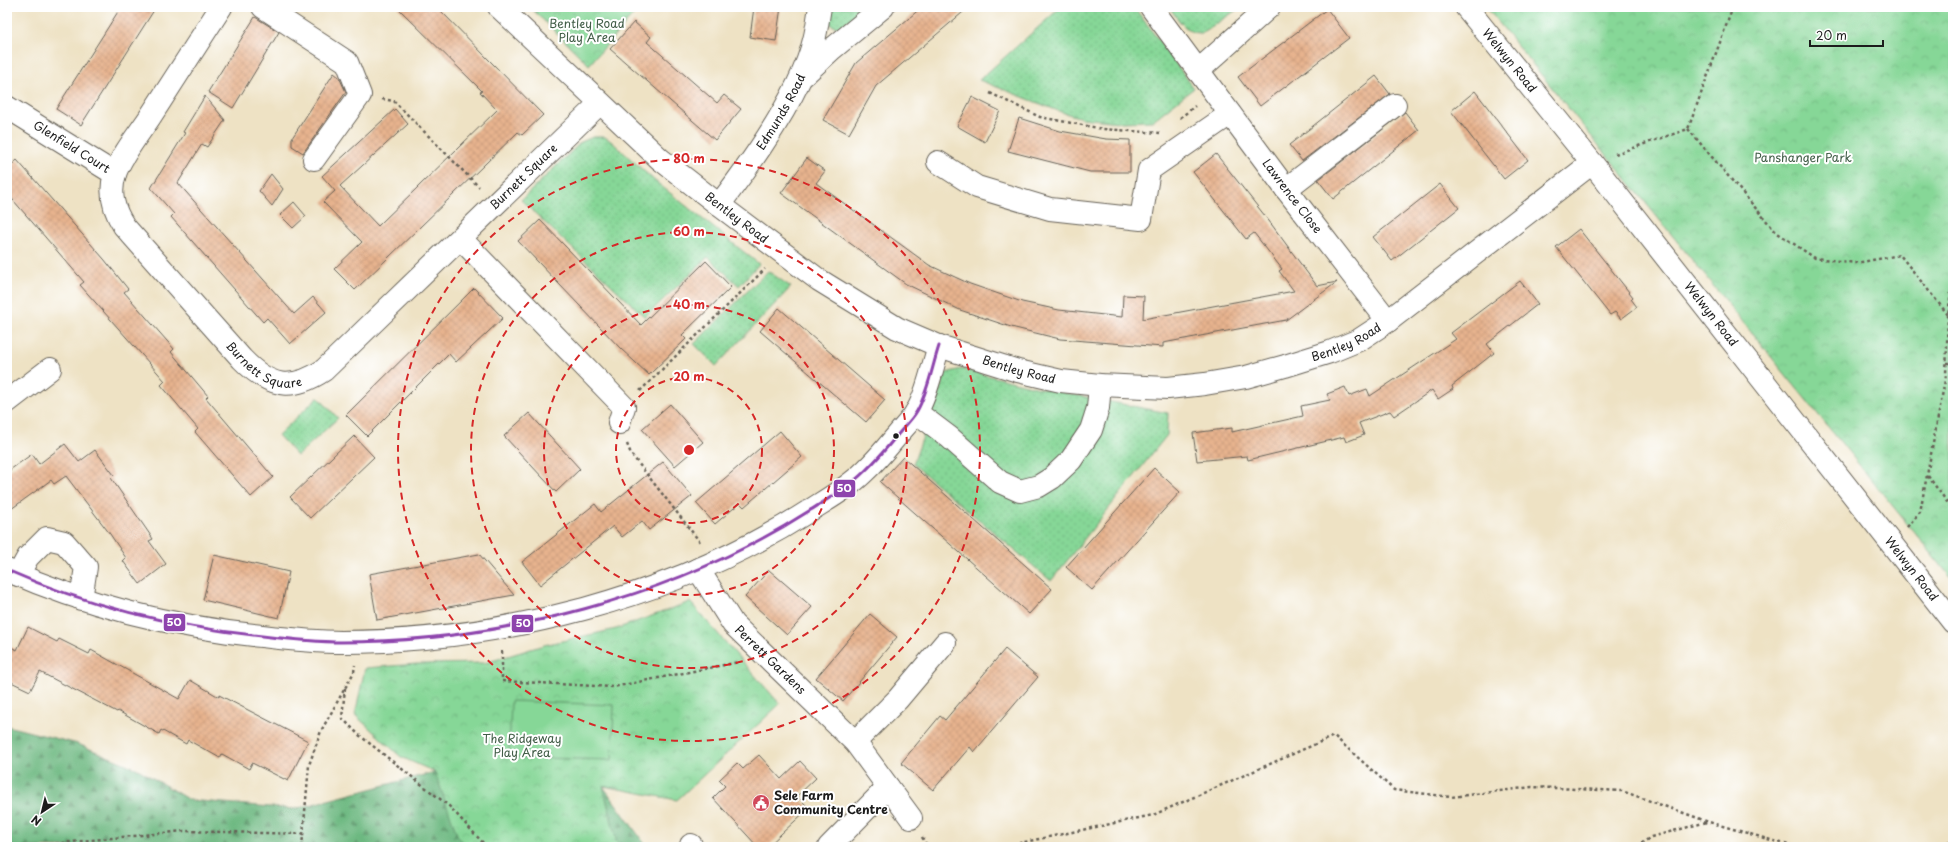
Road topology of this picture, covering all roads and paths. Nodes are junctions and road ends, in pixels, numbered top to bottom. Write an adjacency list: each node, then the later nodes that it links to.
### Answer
1 (221, 7): 25 (street, Burnett Square)
2 (263, 7): 14 (street)
3 (499, 7): 15 (street, Bentley Road)
4 (820, 7): 11 (street, Edmunds Road)
5 (883, 7): 11 (street)
6 (1151, 7): 10 (street, Lawrence Close)
7 (1269, 7): 10 (street)
8 (1466, 7): 24 (street, Welwyn Road)
9 (1733, 7): 21 (path)
10 (1198, 71): 13 (street, Lawrence Close)
11 (800, 78): 28 (street, Edmunds Road)
12 (990, 92): 20 (path)
13 (1214, 92): 18 (street, Lawrence Close); 19 (path)
14 (360, 95): 22 (street); 27 (path)
15 (600, 103): 27 (street, Burnett Square); 28 (street, Bentley Road)
16 (1395, 105): 26 (street)
17 (7, 107): 25 (street, Glenfield Court)
18 (1230, 114): 23 (street); 26 (street, Lawrence Close)
19 (1178, 120)
20 (1166, 129)
21 (1688, 129): 24 (path); 32 (path)
22 (314, 159)
23 (938, 162)
24 (1592, 163): 33 (street, Bentley Road); 45 (street, Welwyn Road)
25 (115, 174): 29 (street, Burnett Square)
26 (1286, 189): 33 (street, Lawrence Close)
27 (496, 205): 29 (street, Burnett Square)
28 (719, 205): 30 (street, Bentley Road)
29 (461, 239): 42 (street)
30 (781, 253): 35 (street, Bentley Road); 42 (path)
31 (1953, 275): 32 (path)
32 (1948, 315): 34 (path); 36 (path)
33 (1388, 321): 39 (street, Bentley Road)
34 (1953, 321)
35 (939, 346): 39 (street, Bentley Road); 41 (street)
36 (1947, 363): 37 (path); 43 (path)
37 (1953, 363)
38 (50, 369): 40 (street)
39 (1100, 385): 41 (street)
40 (7, 402)
41 (916, 412): 46 (street)
42 (622, 415): 46 (path)
43 (1927, 476): 44 (path); 45 (path)
44 (1953, 510)
45 (1900, 557): 49 (street, Welwyn Road)
46 (707, 565): 50 (street); 55 (street, Perrett Gardens)
47 (12, 573): 48 (street); 48 (street)
48 (81, 599): 51 (street)
49 (1953, 622)
50 (501, 628): 51 (street); 53 (path)
51 (357, 641): 54 (path)
52 (946, 643): 55 (street)
53 (744, 661)
54 (345, 688): 59 (path); 63 (path)
55 (854, 742): 56 (street, Perrett Gardens)
56 (888, 787): 57 (street, Perrett Gardens); 64 (street)
57 (911, 818)
58 (1708, 822): 65 (path); 66 (path); 67 (path)
59 (304, 834): 61 (path); 62 (path)
60 (1953, 841): 68 (path)
61 (20, 847)
62 (302, 847)
63 (491, 847)
64 (829, 847)
65 (1001, 847)
66 (1636, 847)
67 (1795, 847)
68 (1918, 847)

